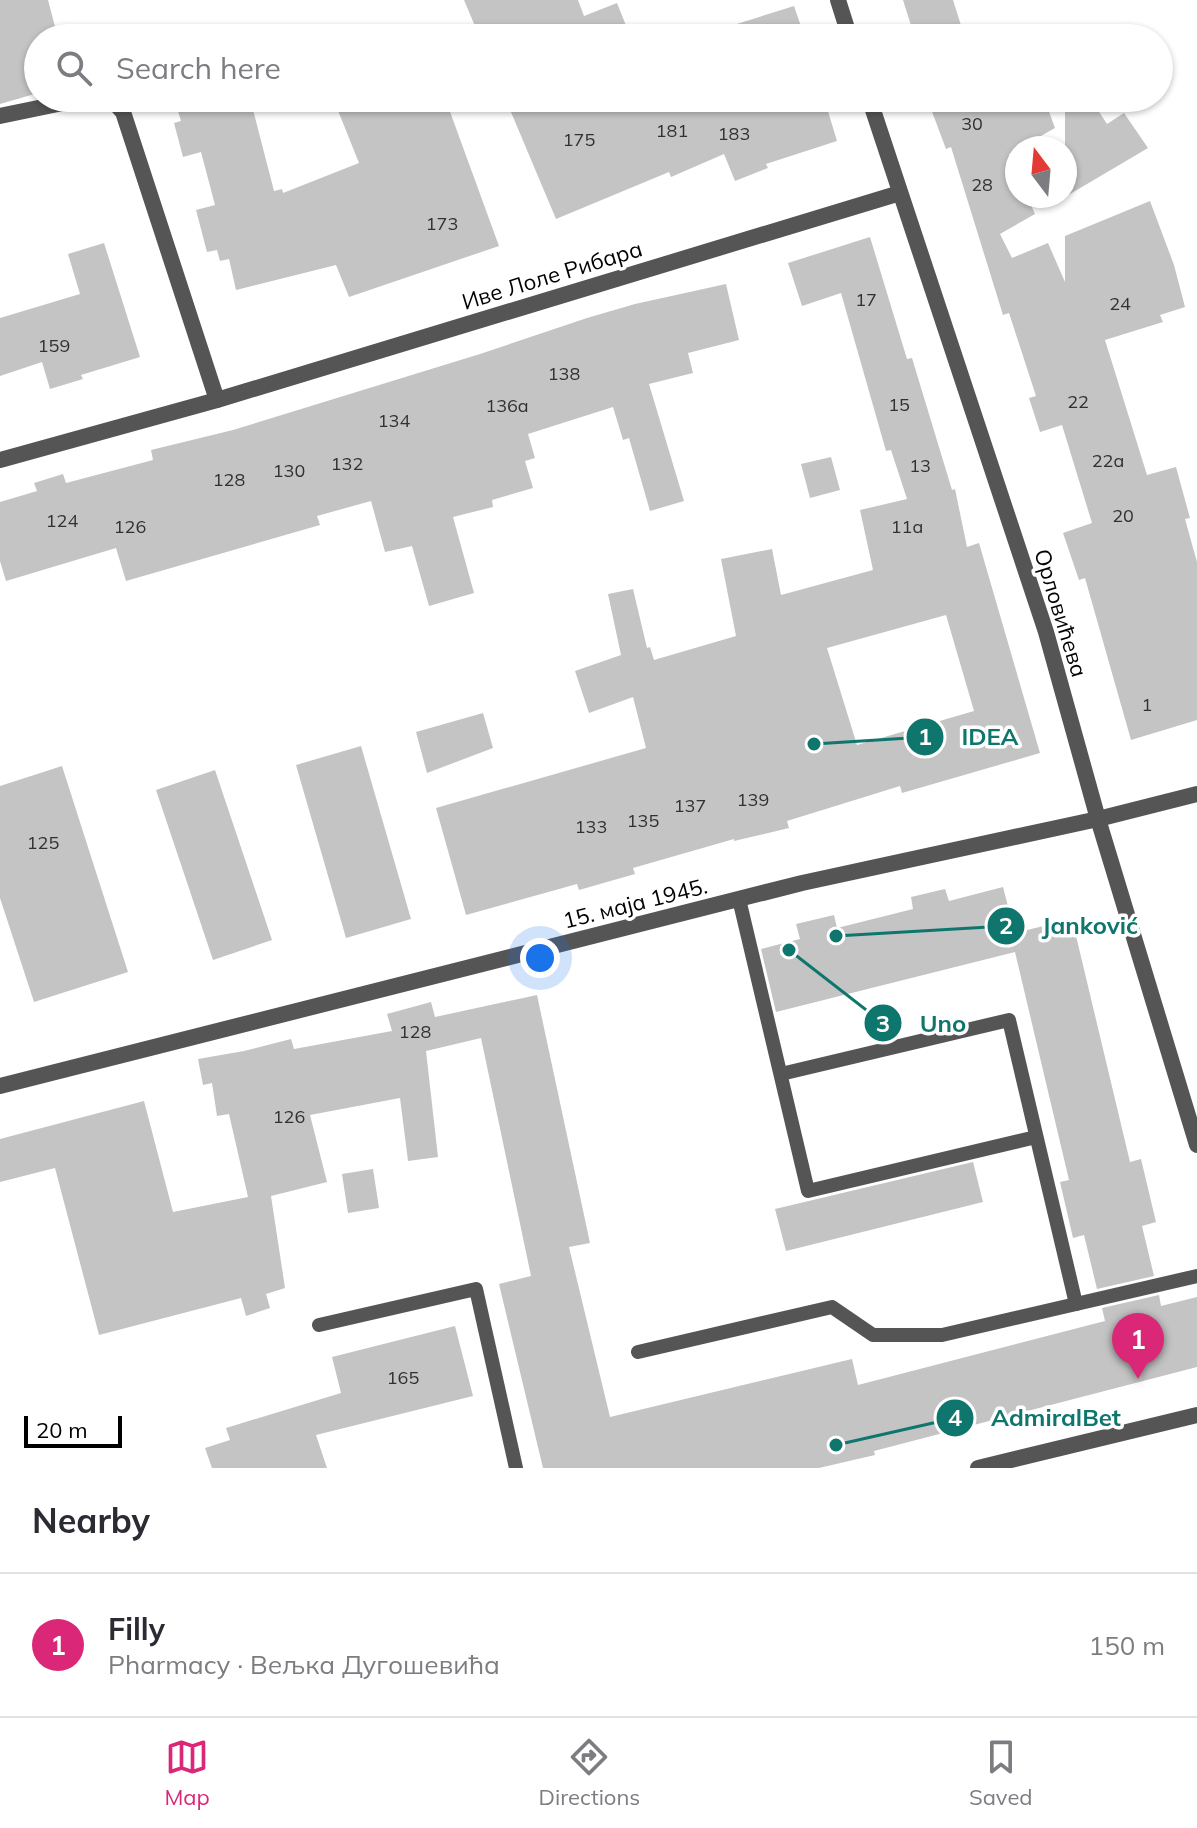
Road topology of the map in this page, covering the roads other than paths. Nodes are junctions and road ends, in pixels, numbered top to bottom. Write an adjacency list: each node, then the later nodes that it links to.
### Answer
1 (838, 0): 2 (street)
2 (846, 24)
3 (24, 111): 6 (street)
4 (123, 112): 8 (street)
5 (874, 112): 7 (street, Орловићева)
6 (0, 116)
7 (900, 193): 8 (street, Иве Лоле Рибара); 11 (street, Орловићева)
8 (217, 400): 9 (street, Иве Лоле Рибара)
9 (0, 460)
10 (1197, 794): 11 (street, 15. маја 1945.)
11 (1098, 819): 12 (street, 15. маја 1945.); 16 (street, Орловићева)
12 (739, 899): 13 (lane); 14 (street, 15. маја 1945.)
13 (781, 1074): 15 (lane); 15 (lane)
14 (0, 1086)
15 (1036, 1137): 18 (lane)
16 (1197, 1145)
17 (1197, 1276): 18 (lane)
18 (1076, 1304): 20 (lane)
19 (319, 1325): 22 (lane)
20 (638, 1352)
21 (1197, 1415): 23 (street)
22 (516, 1468)
23 (978, 1468)

